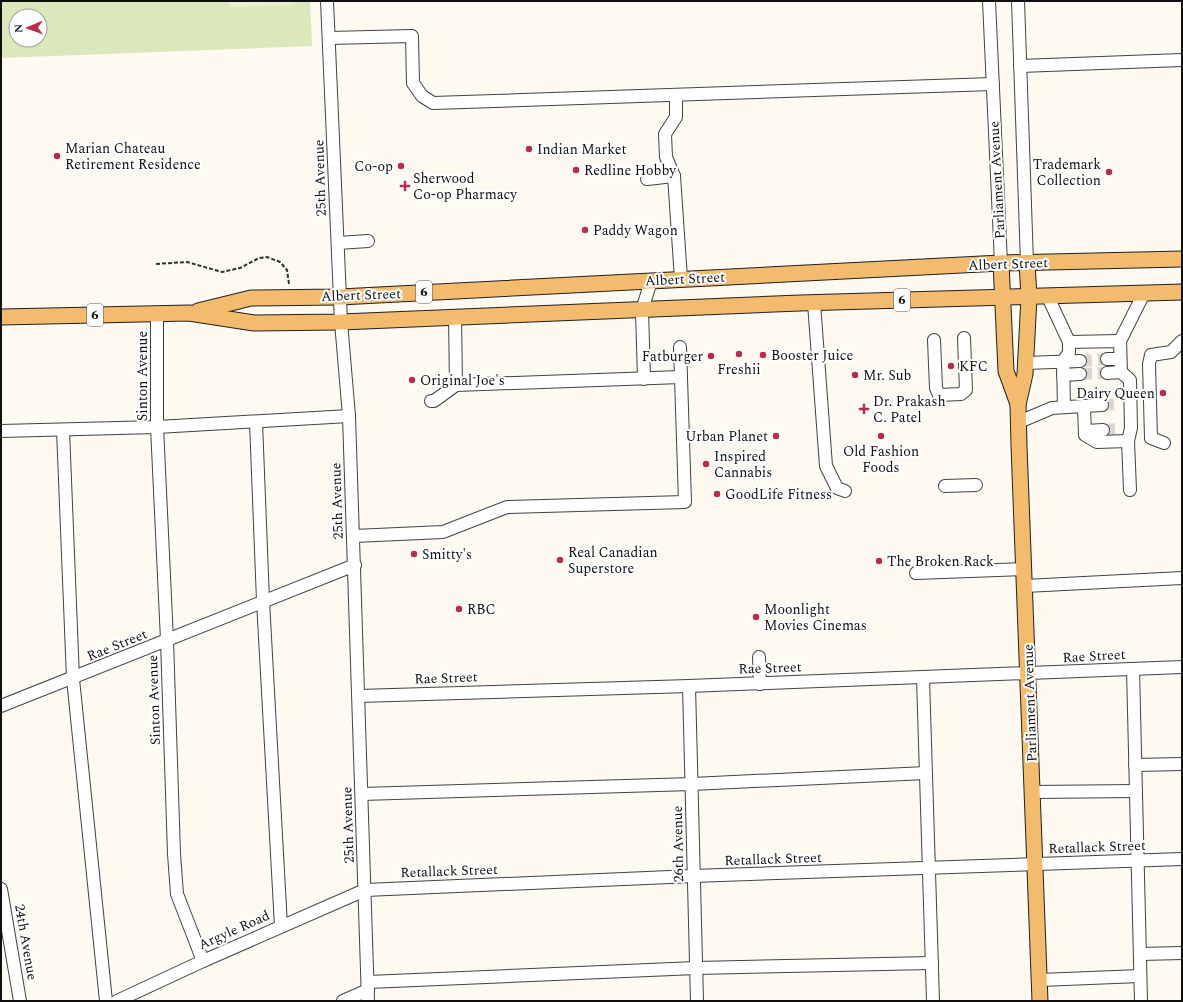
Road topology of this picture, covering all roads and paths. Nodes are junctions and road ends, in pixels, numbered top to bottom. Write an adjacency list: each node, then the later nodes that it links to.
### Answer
1 (327, 1): 4 (street, 25th Avenue)
2 (989, 1): 7 (street, Parliament Avenue)
3 (1018, 1): 6 (street, Parliament Avenue)
4 (329, 38): 8 (street); 12 (street, 25th Avenue)
5 (1182, 60): 6 (street)
6 (1020, 66): 15 (street, Parliament Avenue)
7 (993, 84): 8 (street); 14 (street, Parliament Avenue)
8 (676, 95): 9 (street)
9 (674, 176): 10 (street); 17 (street)
10 (647, 179)
11 (368, 241): 12 (street)
12 (338, 243): 21 (street, 25th Avenue)
13 (1182, 259): 15 (main road, Albert Street / 6)
14 (1001, 263): 15 (main road, Albert Street / 6); 17 (main road, Albert Street / 6); 24 (main road, Parliament Avenue)
15 (1027, 263): 25 (main road, Parliament Avenue)
16 (156, 264): 23 (path)
17 (681, 279): 18 (main road, Albert Street / 6)
18 (651, 281): 21 (main road, Albert Street / 6); 27 (street)
19 (1182, 292): 20 (main road, Albert Street / 6)
20 (1144, 293): 22 (main road, Albert Street / 6); 35 (street)
21 (340, 297): 23 (main road, Albert Street / 6); 32 (street, 25th Avenue)
22 (1048, 297): 25 (main road, Albert Street / 6); 37 (street)
23 (289, 298): 28 (main road, Albert Street / 6)
24 (1003, 298): 25 (main road, Albert Street / 6); 26 (main road, Albert Street / 6); 52 (main road, Parliament Avenue)
25 (1029, 298): 43 (main road, Parliament Avenue)
26 (814, 303): 27 (main road, Albert Street / 6); 69 (street)
27 (642, 310): 30 (main road, Albert Street / 6); 49 (street)
28 (189, 313): 29 (main road, Albert Street / 6); 32 (main road, Albert Street / 6)
29 (157, 314): 31 (main road, Albert Street / 6); 59 (street, Sinton Avenue)
30 (454, 317): 32 (main road, Albert Street / 6); 50 (street)
31 (1, 318)
32 (341, 322): 56 (street, 25th Avenue)
33 (964, 338): 34 (street)
34 (934, 340)
35 (1120, 341): 37 (street); 40 (street)
36 (1182, 341): 65 (street)
37 (1069, 342): 41 (street)
38 (680, 347): 48 (street)
39 (1106, 359): 40 (street)
40 (1120, 359): 44 (street)
41 (1063, 361): 42 (street); 43 (street); 47 (street)
42 (1080, 361)
43 (1026, 362): 52 (main road, Parliament Avenue)
44 (1121, 372): 45 (street); 64 (street)
45 (1107, 373)
46 (1080, 374): 47 (street)
47 (1063, 375): 55 (street)
48 (681, 377): 49 (street); 70 (street)
49 (644, 379): 50 (street)
50 (456, 385): 51 (street)
51 (431, 401)
52 (1018, 405): 58 (main road, Parliament Avenue)
53 (1102, 405): 54 (street)
54 (1084, 406): 55 (street); 61 (street)
55 (1064, 407): 58 (street)
56 (349, 416): 57 (street); 70 (street, 25th Avenue)
57 (256, 422): 59 (street); 76 (street)
58 (1019, 422): 72 (main road, Parliament Avenue)
59 (157, 427): 60 (street); 77 (street, Sinton Avenue)
60 (63, 430): 63 (street); 83 (street)
61 (1085, 430): 62 (street); 64 (street)
62 (1103, 430)
63 (1, 431)
64 (1128, 441): 68 (street)
65 (1164, 443)
66 (976, 485): 67 (street)
67 (945, 486)
68 (1130, 490)
69 (845, 491)
70 (354, 536): 71 (street, 25th Avenue)
71 (355, 565): 76 (street, Rae Street); 86 (street, 25th Avenue)
72 (1024, 569): 73 (street); 75 (main road, Parliament Avenue)
73 (916, 573)
74 (1182, 578): 75 (street)
75 (1025, 586): 81 (main road, Parliament Avenue)
76 (263, 601): 77 (street, Rae Street); 102 (street)
77 (167, 640): 83 (street, Rae Street); 105 (street, Sinton Avenue)
78 (759, 657): 84 (street)
79 (1182, 667): 80 (street, Rae Street)
80 (1132, 669): 81 (street, Rae Street); 89 (street)
81 (1029, 674): 82 (street, Rae Street); 93 (main road, Parliament Avenue)
82 (923, 678): 84 (street, Rae Street); 90 (street)
83 (72, 679): 87 (street, Rae Street); 112 (street)
84 (760, 684): 85 (street, Rae Street)
85 (689, 686): 86 (street, Rae Street); 91 (street, 26th Avenue)
86 (359, 696): 94 (street, 25th Avenue)
87 (1, 706)
88 (1182, 764): 89 (street)
89 (1135, 765): 92 (street)
90 (926, 773): 91 (street); 98 (street)
91 (692, 784): 94 (street); 99 (street, 26th Avenue)
92 (1136, 791): 93 (street); 96 (street)
93 (1033, 792): 97 (main road, Parliament Avenue)
94 (362, 794): 101 (street, 25th Avenue)
95 (1182, 860): 96 (street, Retallack Street)
96 (1138, 861): 97 (street, Retallack Street); 104 (street)
97 (1036, 864): 98 (street, Retallack Street); 109 (main road, Parliament Avenue)
98 (929, 869): 99 (street, Retallack Street); 106 (street)
99 (693, 876): 101 (street, Retallack Street); 107 (street, 26th Avenue)
100 (1, 889): 111 (street, 24th Avenue)
101 (365, 890): 102 (street, Argyle Road); 110 (street, 25th Avenue)
102 (281, 926): 105 (street, Argyle Road)
103 (1182, 953): 104 (street)
104 (1140, 954): 108 (street)
105 (203, 961): 113 (street, Argyle Road)
106 (932, 963): 107 (street); 116 (street)
107 (696, 968): 110 (street); 115 (street, 26th Avenue)
108 (1140, 976): 109 (street); 118 (street)
109 (1040, 980): 117 (main road, Parliament Avenue)
110 (368, 991): 114 (street)
111 (20, 1001)
112 (106, 1001)
113 (117, 1001)
114 (343, 1001)
115 (697, 1001)
116 (933, 1001)
117 (1040, 1001)
118 (1141, 1001)

